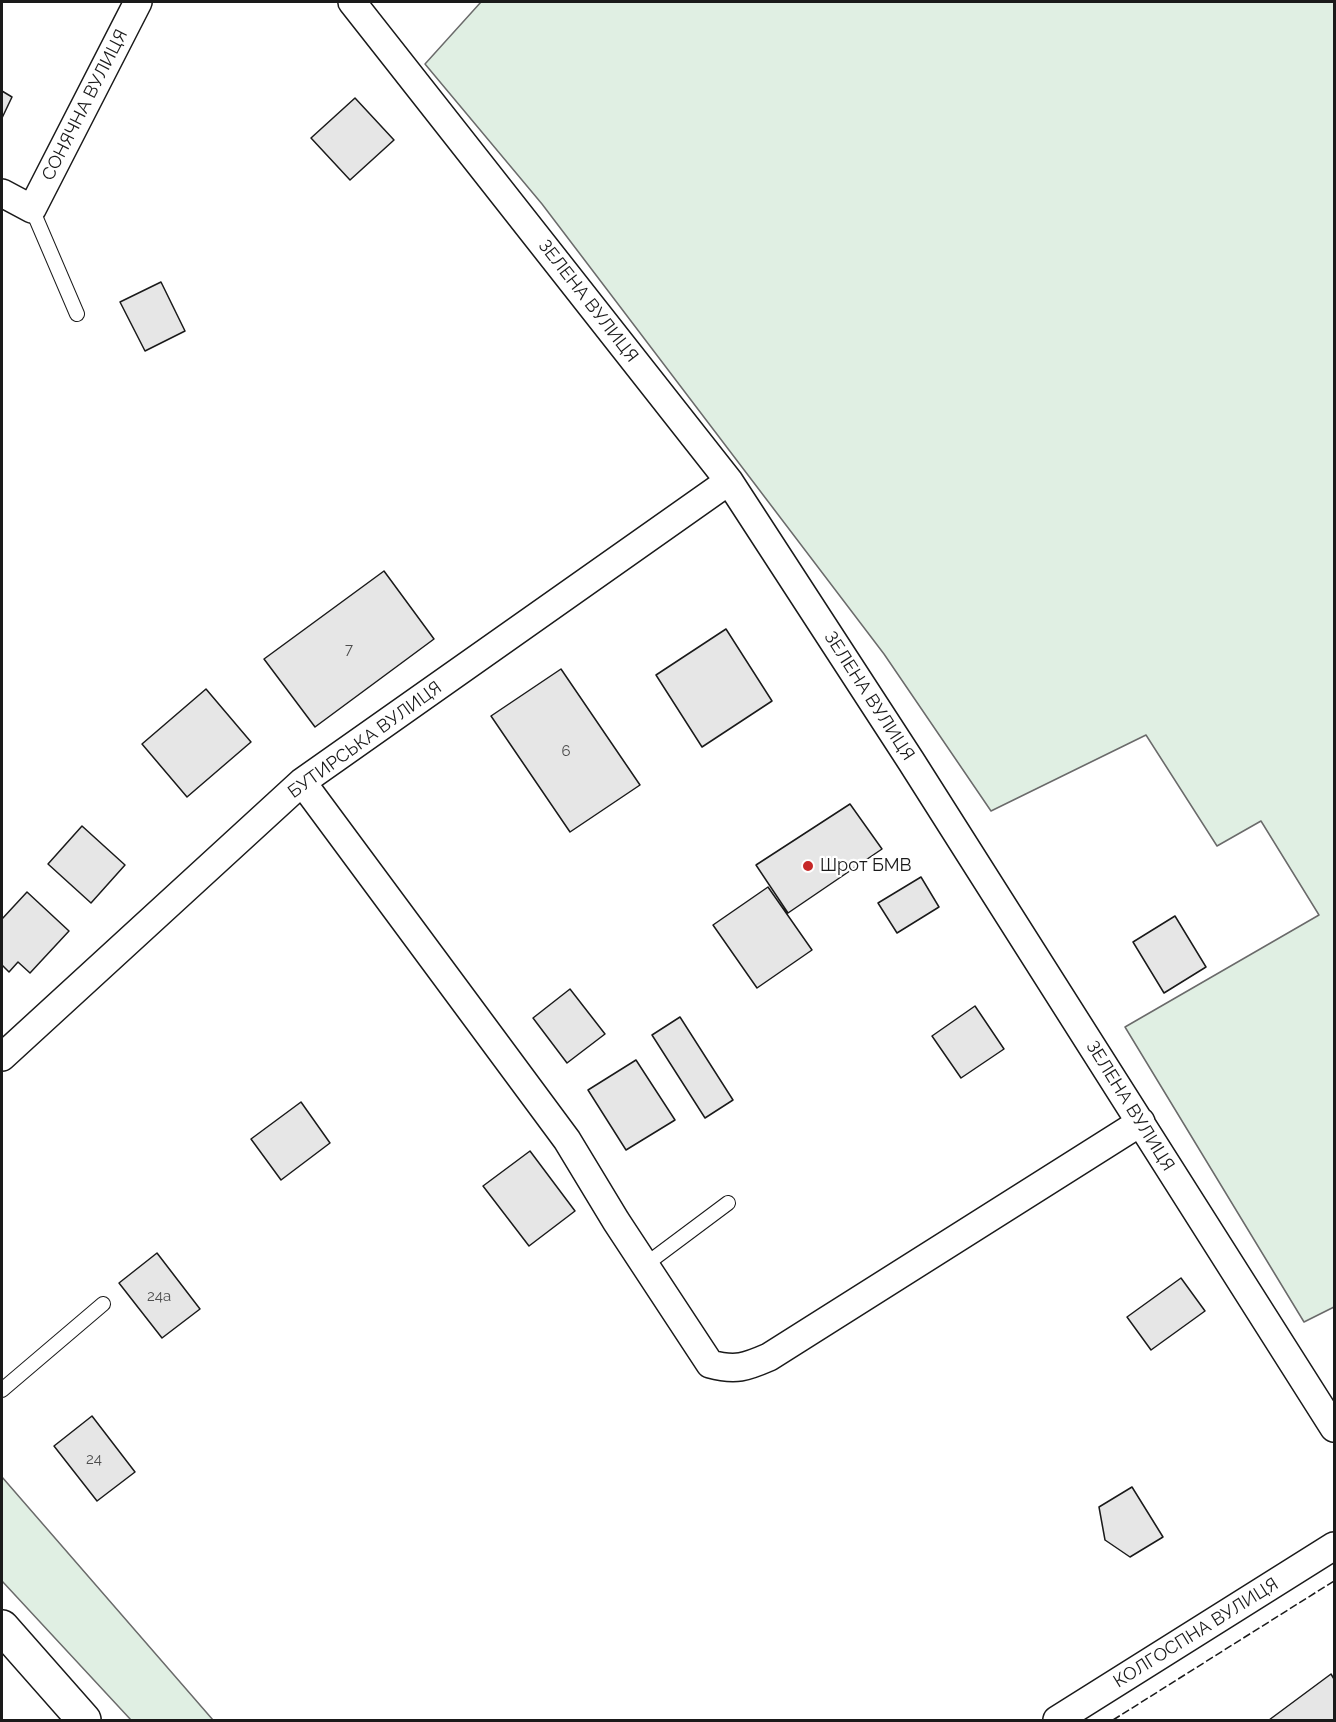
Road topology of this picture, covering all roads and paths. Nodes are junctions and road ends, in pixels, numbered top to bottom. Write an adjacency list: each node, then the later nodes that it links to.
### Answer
1 (138, 2): 4 (street, СОНЯЧНА ВУЛИЦЯ)
2 (352, 2): 6 (street, ЗЕЛЕНА ВУЛИЦЯ)
3 (2, 193): 4 (street)
4 (32, 209): 5 (lane)
5 (76, 314)
6 (729, 481): 7 (street, БУТИРСЬКА ВУЛИЦЯ); 9 (street, ЗЕЛЕНА ВУЛИЦЯ)
7 (302, 782): 8 (street, БУТИРСЬКА ВУЛИЦЯ); 11 (street)
8 (2, 1058)
9 (1141, 1122): 11 (street); 14 (street, ЗЕЛЕНА ВУЛИЦЯ)
10 (728, 1203): 11 (lane)
11 (645, 1265)
12 (103, 1304): 13 (lane)
13 (2, 1390)
14 (1335, 1428)
15 (1335, 1546): 18 (street, КОЛГОСПНА ВУЛИЦЯ)
16 (2, 1627): 17 (highway)
17 (84, 1720)
18 (1057, 1720)

